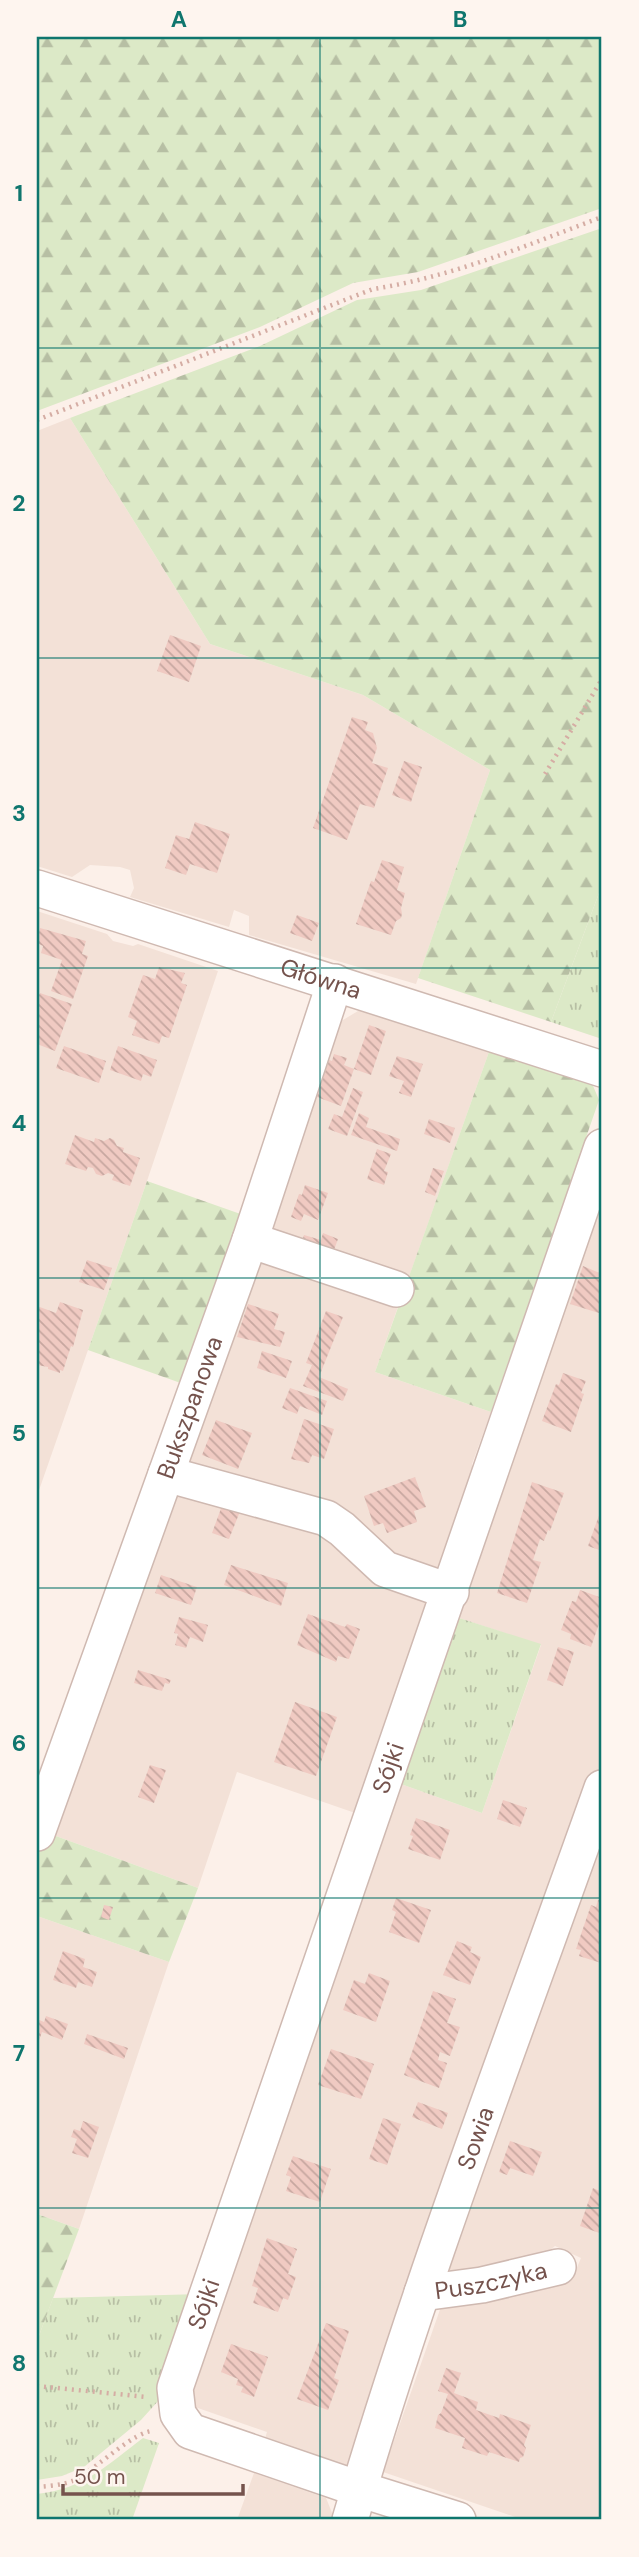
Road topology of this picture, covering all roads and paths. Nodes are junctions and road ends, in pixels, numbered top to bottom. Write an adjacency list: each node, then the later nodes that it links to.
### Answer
1 (602, 217): 2 (path)
2 (37, 420)
3 (602, 679): 4 (path)
4 (545, 774)
5 (37, 888): 6 (street, Główna)
6 (335, 982): 7 (street, Główna); 9 (street, Bukszpanowa)
7 (602, 1069)
8 (602, 1147): 12 (street, Sójki)
9 (250, 1240): 10 (street); 11 (street, Bukszpanowa)
10 (396, 1289)
11 (166, 1474): 12 (street); 14 (street, Bukszpanowa)
12 (451, 1592): 18 (street, Sójki)
13 (602, 1788): 16 (street, Sowia)
14 (37, 1833)
15 (558, 2267): 16 (street, Puszczyka)
16 (422, 2293): 20 (street, Sowia)
17 (37, 2386): 18 (path)
18 (180, 2406): 19 (path); 20 (street)
19 (37, 2487)
20 (354, 2505): 21 (street)
21 (458, 2520)

